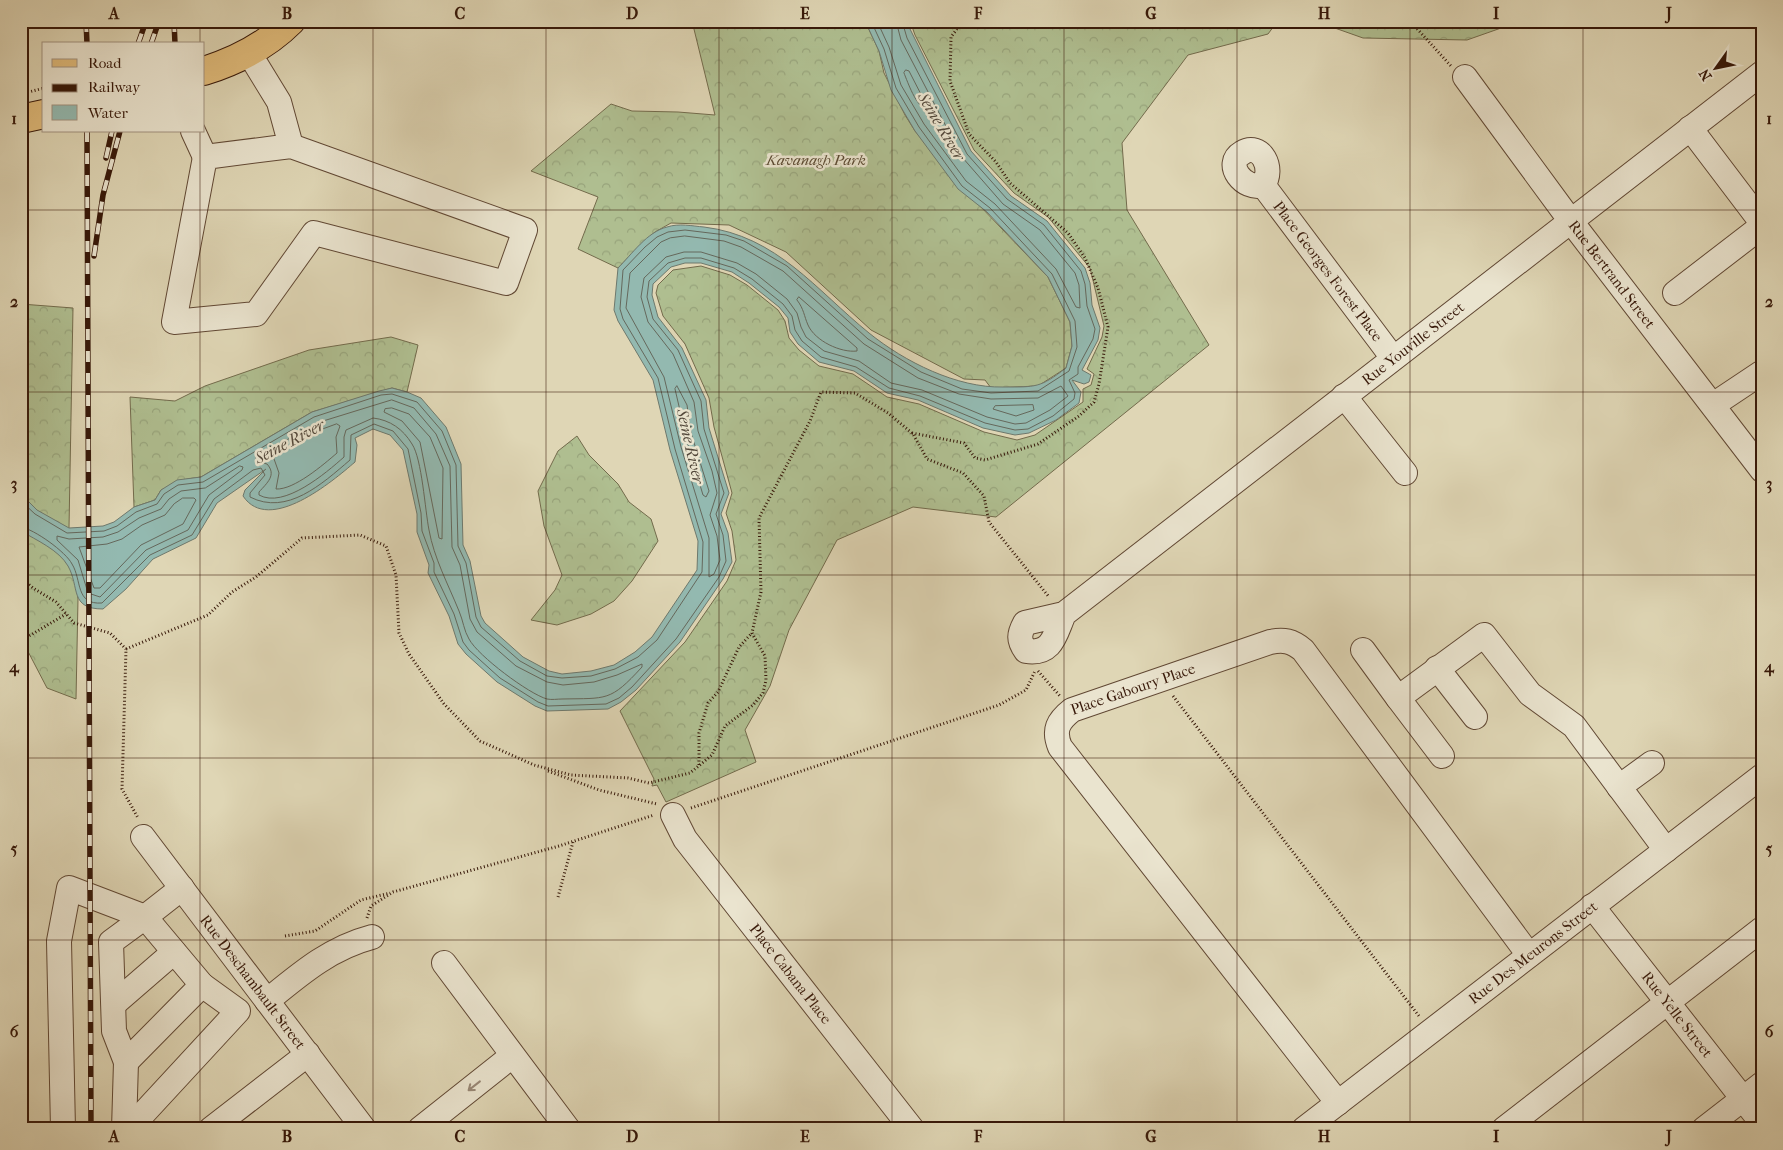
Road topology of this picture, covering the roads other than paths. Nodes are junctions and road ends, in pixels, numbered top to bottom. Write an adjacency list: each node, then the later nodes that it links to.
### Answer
1 (290, 21): 2 (main road)
2 (249, 53): 3 (main road); 10 (street)
3 (205, 71)
4 (1762, 73): 8 (street, Rue Youville Street)
5 (1465, 77): 13 (street, Rue Bertrand Street)
6 (42, 115): 7 (main road)
7 (21, 120)
8 (1690, 128): 13 (street, Rue Youville Street); 14 (street)
9 (193, 132): 11 (street)
10 (291, 146): 11 (street); 11 (street)
11 (205, 157)
12 (1263, 185): 16 (street, Place Georges Forest Place)
13 (1570, 220): 16 (street, Rue Youville Street); 19 (street, Rue Bertrand Street)
14 (1762, 225): 15 (street)
15 (1675, 293)
16 (1393, 358): 18 (street, Rue Youville Street)
17 (1760, 374): 19 (street)
18 (1344, 396): 21 (street); 22 (street, Rue Youville Street)
19 (1713, 405): 20 (street, Rue Bertrand Street)
20 (1762, 470)
21 (1404, 473)
22 (1064, 614): 22 (street, Rue Youville Street)
23 (1363, 650): 25 (street)
24 (1437, 668): 25 (street); 26 (street); 30 (street)
25 (1398, 698): 27 (street)
26 (1475, 717)
27 (1442, 756)
28 (1652, 763): 30 (street)
29 (1762, 776): 33 (street, Rue Des Meurons Street)
30 (1619, 787): 33 (street)
31 (673, 815): 61 (street, Place Cabana Place)
32 (143, 837): 34 (street, Rue Deschambault Street)
33 (1666, 850): 35 (street, Rue Des Meurons Street)
34 (182, 888): 36 (street); 43 (street, Rue Deschambault Street)
35 (1592, 906): 40 (street, Rue Des Meurons Street); 44 (street, Rue Yelle Street)
36 (145, 917): 39 (street); 45 (street); 54 (street)
37 (1762, 929): 44 (street)
38 (366, 939): 43 (street)
39 (174, 952): 42 (street); 45 (street)
40 (1529, 955): 52 (street, Rue Des Meurons Street); 52 (street, Place Gaboury Place)
41 (444, 963): 48 (street)
42 (202, 986): 46 (street); 49 (street)
43 (264, 996): 46 (street); 47 (street, Rue Deschambault Street)
44 (1668, 1002): 51 (street, Rue Yelle Street); 63 (street)
45 (114, 1004): 49 (street)
46 (238, 1011): 56 (street)
47 (308, 1054): 57 (street); 58 (street, Rue Deschambault Street)
48 (512, 1056): 59 (street, one-way to 59); 60 (street)
49 (126, 1062): 55 (street)
50 (1762, 1084): 51 (street)
51 (1743, 1099): 53 (street, Rue Yelle Street); 64 (street)
52 (1338, 1103): 62 (street, Rue Des Meurons Street)
53 (1762, 1124)
54 (63, 1129)
55 (124, 1129)
56 (129, 1129)
57 (211, 1129)
58 (364, 1129)
59 (420, 1129)
60 (568, 1129)
61 (912, 1129)
62 (1304, 1129)
63 (1504, 1129)
64 (1704, 1129)

